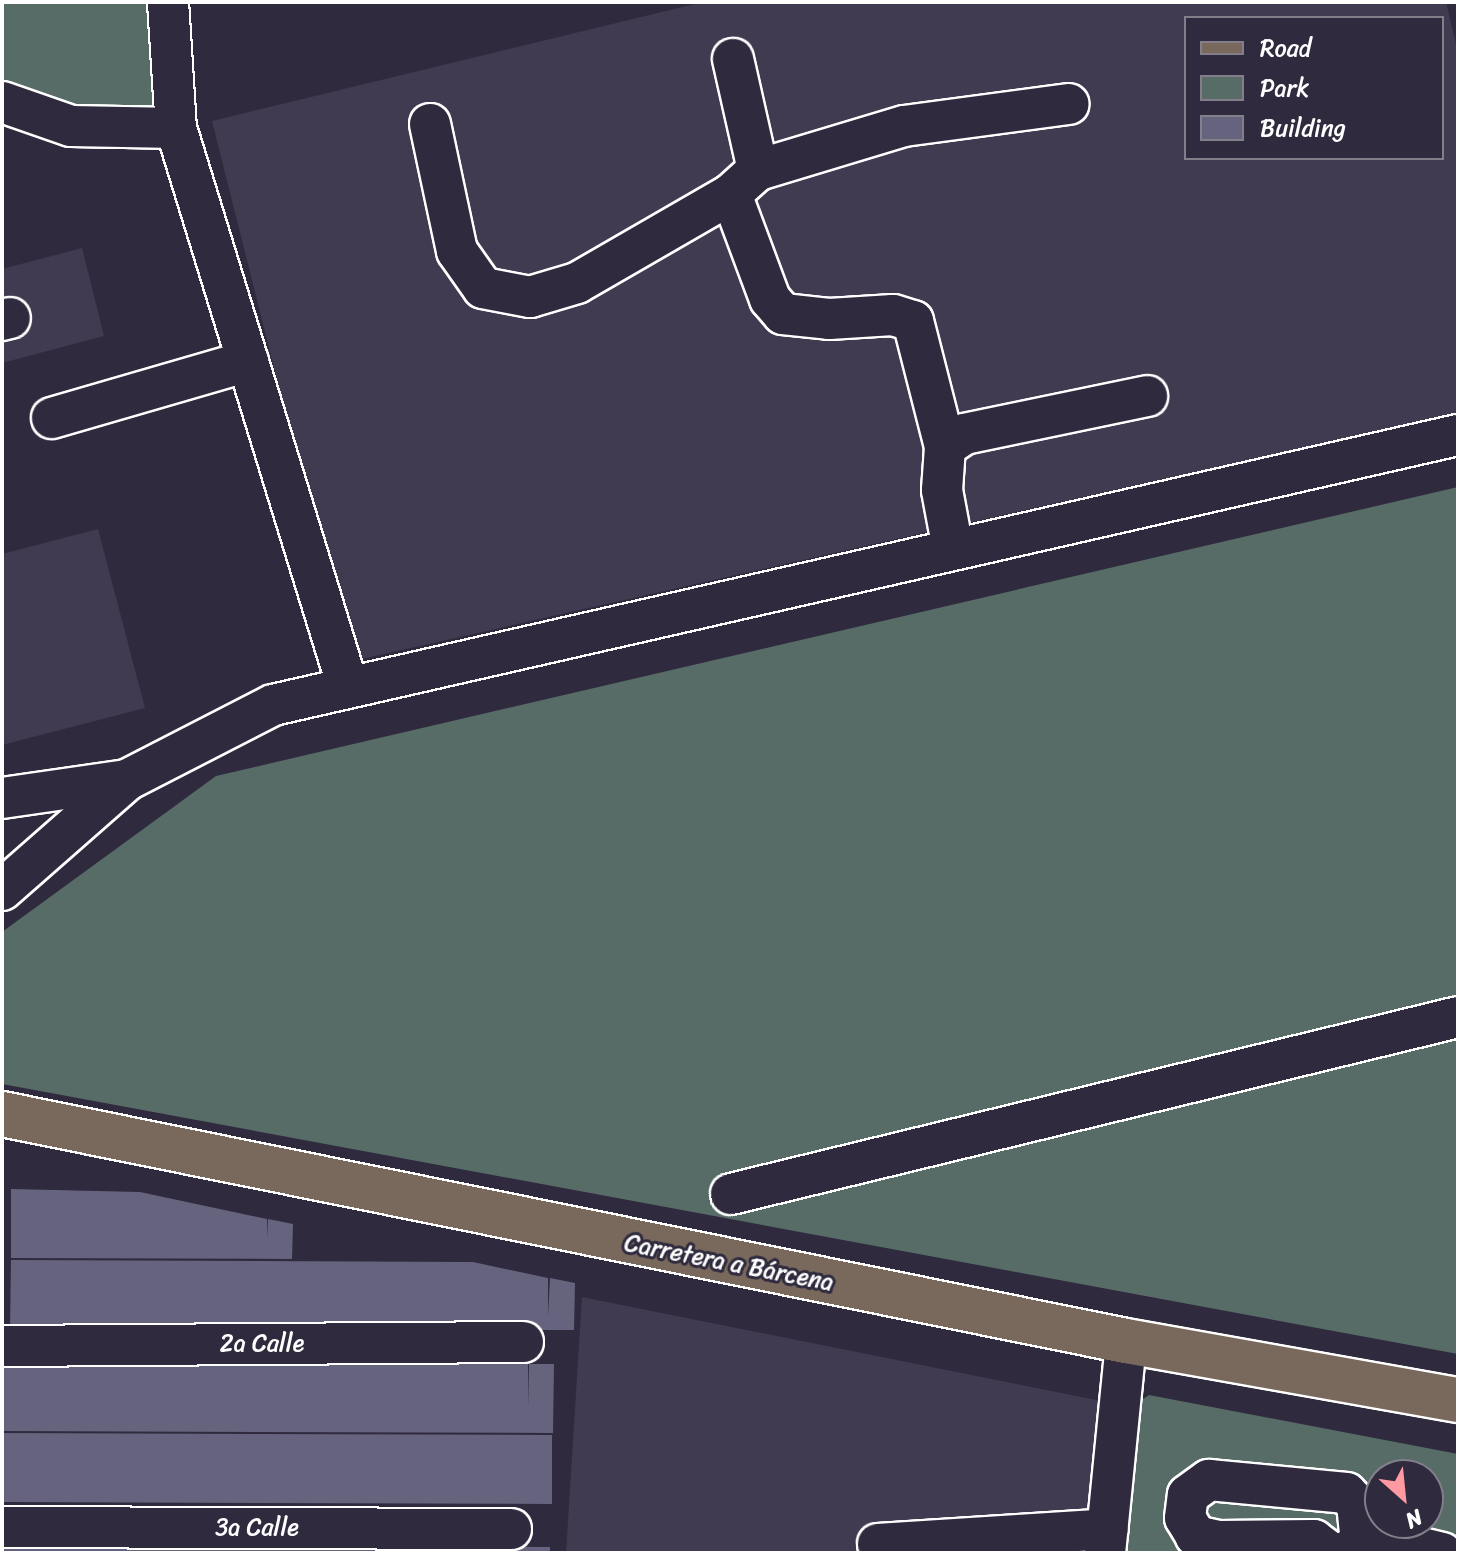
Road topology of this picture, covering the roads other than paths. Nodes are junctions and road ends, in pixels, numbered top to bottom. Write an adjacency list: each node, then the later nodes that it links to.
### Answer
1 (168, 2): 6 (street)
2 (733, 59): 7 (street)
3 (2, 102): 6 (street)
4 (1069, 104): 7 (street)
5 (430, 124): 7 (street)
6 (176, 128): 8 (street)
7 (744, 182): 12 (street)
8 (248, 361): 10 (street); 14 (street)
9 (1147, 396): 12 (street)
10 (52, 418)
11 (1458, 435): 13 (street)
12 (945, 447): 13 (street)
13 (953, 549): 14 (street)
14 (348, 687): 15 (street)
15 (127, 780): 16 (street); 17 (street)
16 (2, 798)
17 (2, 890)
18 (1458, 1017): 20 (street)
19 (2, 1114): 21 (main road, Carretera a Bárcena)
20 (731, 1194)
21 (1126, 1341): 24 (main road, Carretera a Bárcena); 27 (street)
22 (523, 1342): 23 (street, 2a Calle)
23 (2, 1346)
24 (1458, 1400)
25 (2, 1527): 26 (street, 3a Calle)
26 (511, 1529)
27 (1106, 1541): 28 (street)
28 (878, 1544)
29 (1345, 1549): 30 (street)
30 (1442, 1553)

